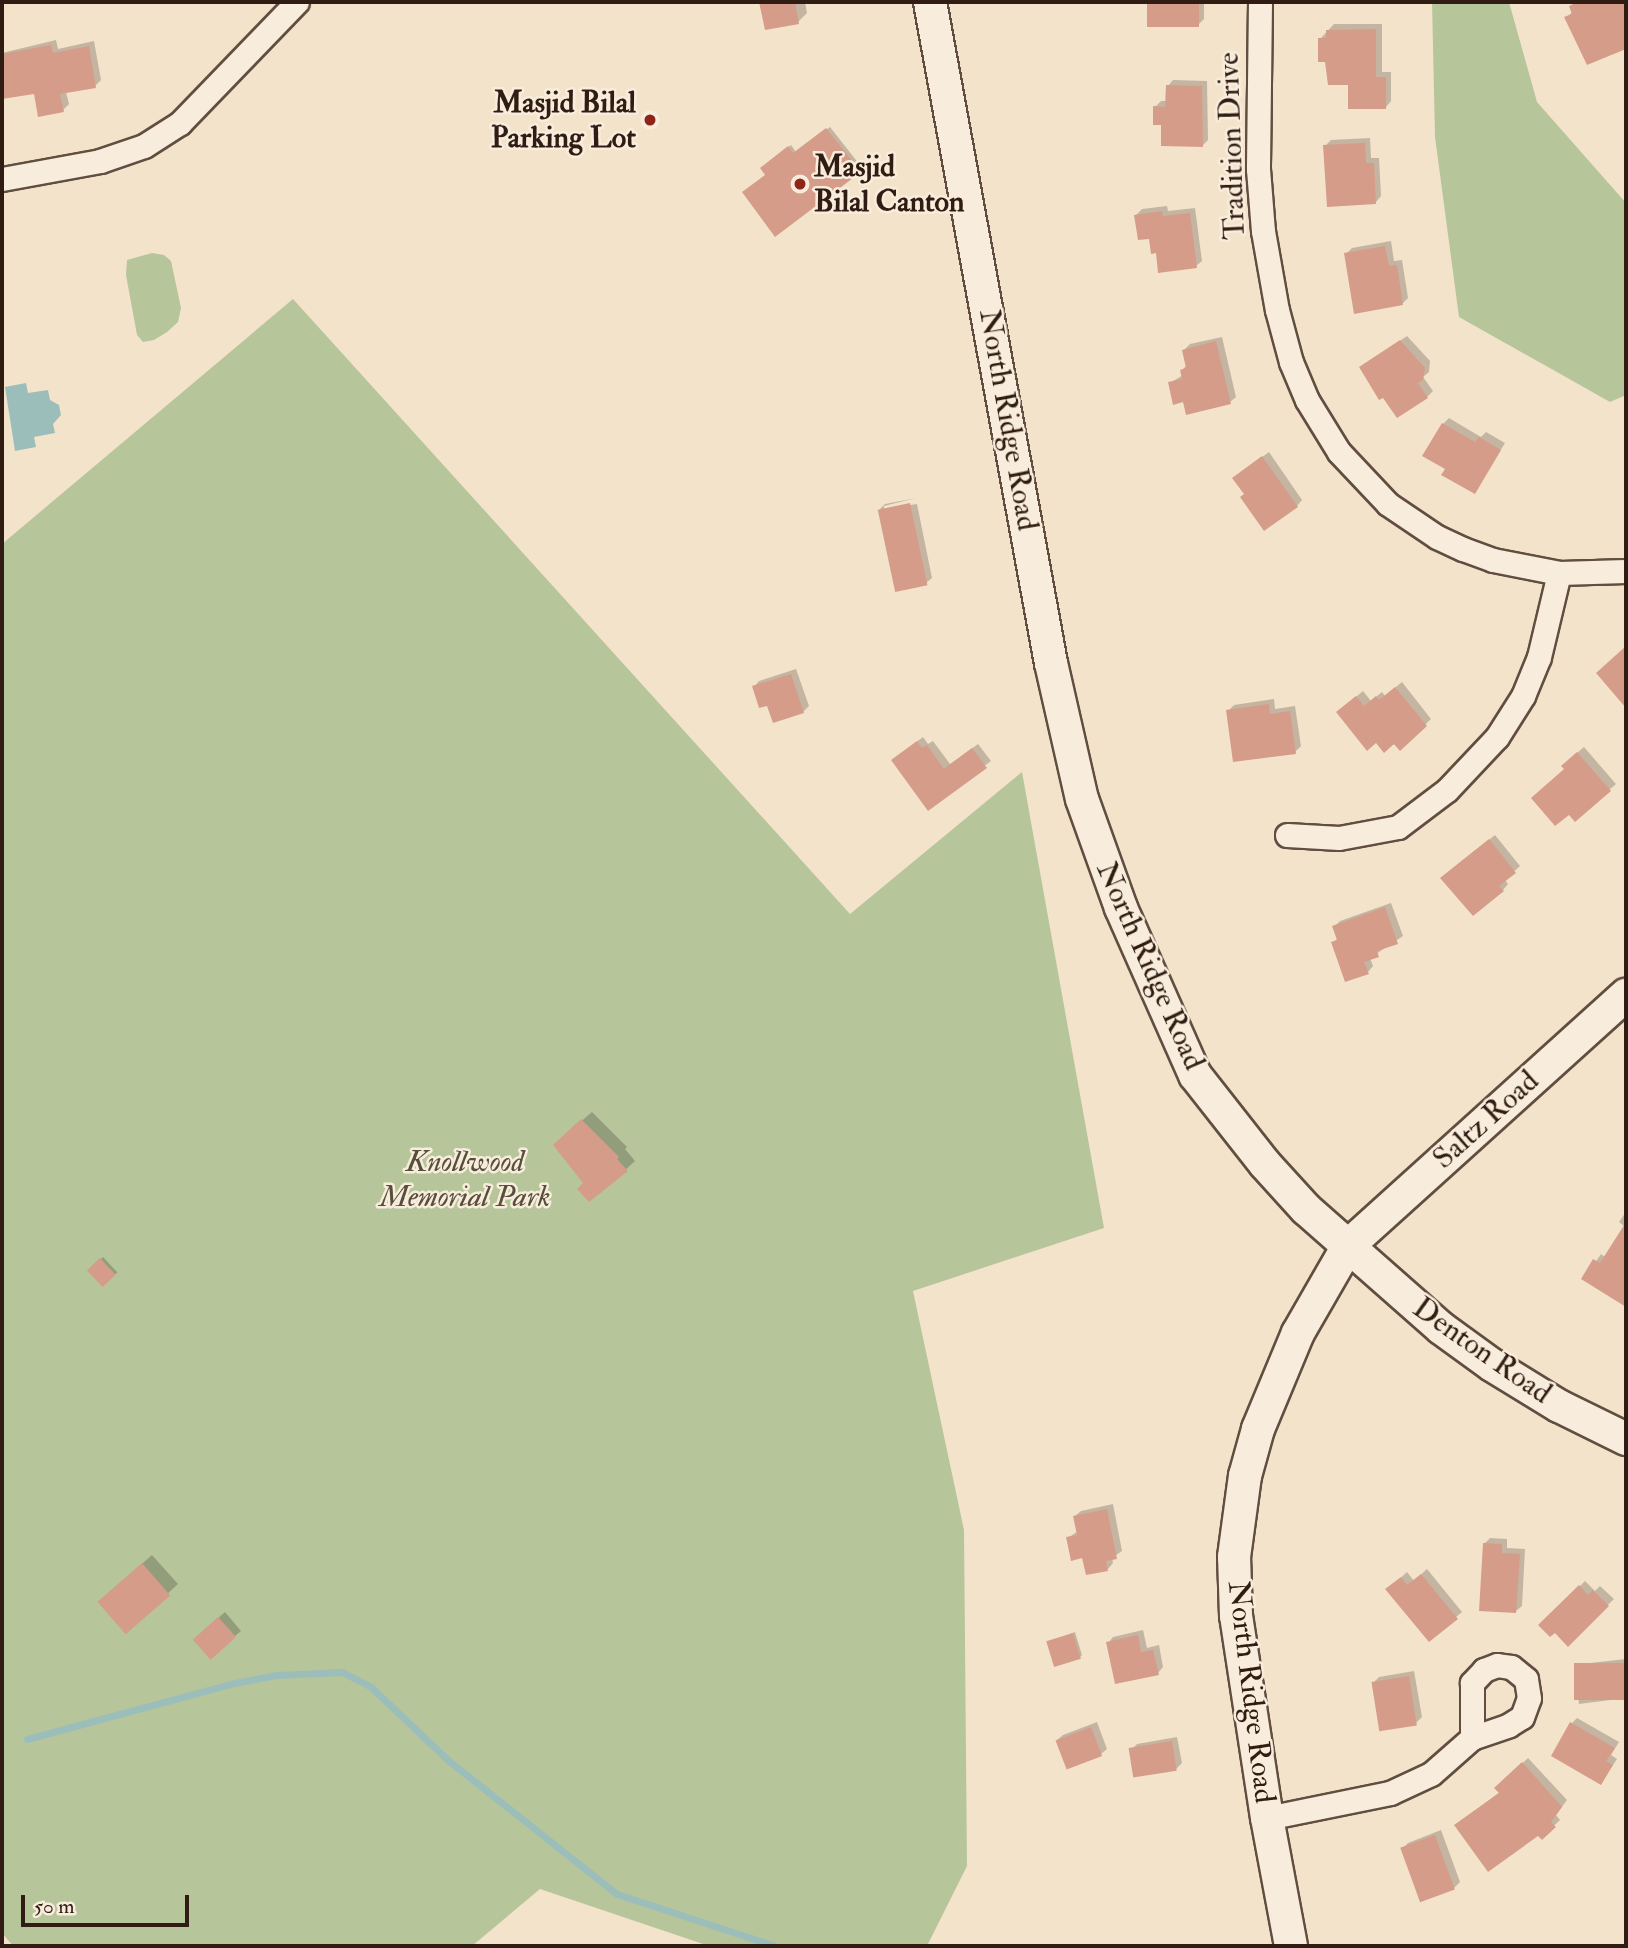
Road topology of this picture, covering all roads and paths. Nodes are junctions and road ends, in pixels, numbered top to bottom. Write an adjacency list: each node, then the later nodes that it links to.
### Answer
1 (297, 2): 4 (street)
2 (930, 2): 9 (street, North Ridge Road)
3 (1260, 2): 6 (street, Tradition Drive)
4 (2, 179)
5 (1626, 571): 6 (street, Tradition Drive)
6 (1559, 573): 7 (street)
7 (1287, 835)
8 (1626, 995): 9 (street, Saltz Road)
9 (1348, 1247): 10 (street, Denton Road); 12 (street, North Ridge Road)
10 (1626, 1439)
11 (1472, 1738): 12 (street)
12 (1267, 1818): 13 (street, North Ridge Road)
13 (1291, 1946)

